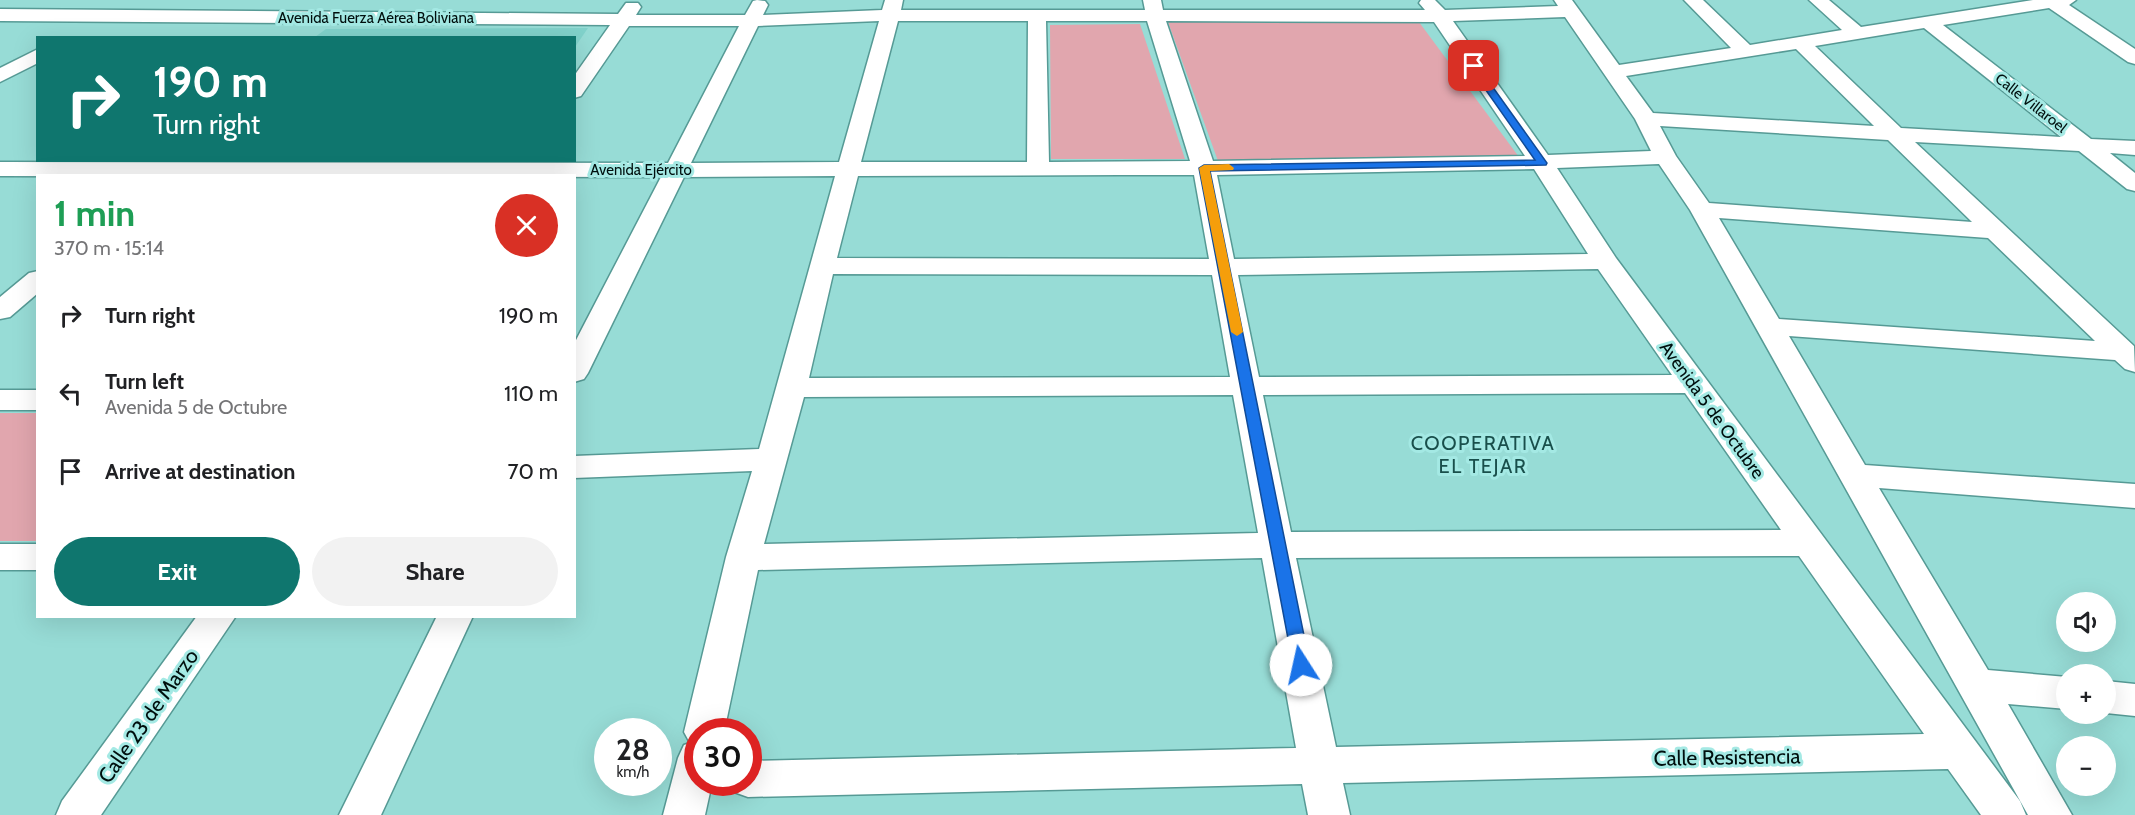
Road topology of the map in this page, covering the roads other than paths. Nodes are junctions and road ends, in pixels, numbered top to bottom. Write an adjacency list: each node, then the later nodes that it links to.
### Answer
1 (131, 0): 16 (street)
2 (249, 0): 18 (street)
3 (363, 0): 20 (street)
4 (504, 0): 21 (street)
5 (636, 0): 22 (street)
6 (1693, 0): 27 (street)
7 (1818, 0): 24 (street)
8 (2056, 1): 17 (street); 29 (street)
9 (1567, 6): 12 (street, Avenida Fuerza Aérea Boliviana); 30 (street)
10 (893, 7): 13 (street, Avenida Fuerza Aérea Boliviana); 15 (street, Avenida Fuerza Aérea Boliviana); 43 (street)
11 (1154, 8): 12 (street, Avenida Fuerza Aérea Boliviana); 15 (street, Avenida Fuerza Aérea Boliviana); 41 (street)
12 (1432, 8): 38 (street, Avenida 5 de Octubre)
13 (756, 10): 22 (street, Avenida Fuerza Aérea Boliviana); 45 (street)
14 (0, 15): 16 (street, Avenida Fuerza Aérea Boliviana)
15 (1037, 15): 40 (street)
16 (105, 16): 18 (street, Avenida Fuerza Aérea Boliviana); 23 (street)
17 (1934, 16): 24 (street); 35 (street, Calle Villaroel)
18 (224, 17): 19 (street, Avenida Fuerza Aérea Boliviana)
19 (295, 17): 20 (street, Avenida Fuerza Aérea Boliviana); 25 (street)
20 (340, 18): 21 (street, Avenida Fuerza Aérea Boliviana)
21 (486, 19): 22 (street, Avenida Fuerza Aérea Boliviana)
22 (626, 20): 32 (street)
23 (76, 32)
24 (1856, 33): 26 (street)
25 (271, 36)
26 (1800, 42): 27 (street); 34 (street)
27 (1746, 51): 30 (street)
28 (36, 56): 31 (street)
29 (2135, 58)
30 (1615, 72): 33 (street)
31 (0, 76)
32 (576, 89)
33 (1646, 119): 34 (street); 37 (street)
34 (1899, 135): 35 (street); 50 (street)
35 (2085, 145): 36 (street); 48 (street, Calle Villaroel)
36 (2135, 148)
37 (1665, 157): 38 (street, Avenida Ejército); 49 (street)
38 (1542, 163): 41 (street, Avenida Ejército); 51 (street, Avenida 5 de Octubre)
39 (103, 165): 44 (street, Avenida Ejército); 46 (street, Avenida Ejército)
40 (1038, 168): 41 (street, Avenida Ejército); 43 (street, Avenida Ejército)
41 (1204, 168): 53 (street)
42 (520, 169): 45 (street, Avenida Ejército); 47 (street, Avenida Ejército)
43 (850, 169): 45 (street, Avenida Ejército); 52 (street)
44 (1, 170)
45 (677, 170): 58 (street)
46 (162, 173): 47 (street, Avenida Ejército)
47 (348, 173)
48 (2135, 184)
49 (1702, 210): 50 (street); 56 (street)
50 (1995, 231): 57 (street)
51 (1605, 261): 53 (street); 59 (street, Avenida 5 de Octubre)
52 (822, 266): 53 (street); 61 (street)
53 (1224, 267): 60 (street)
54 (36, 281): 55 (street)
55 (0, 311)
56 (1767, 326): 57 (street); 66 (street)
57 (2129, 358)
58 (576, 369)
59 (1693, 384): 60 (street); 68 (street, Avenida 5 de Octubre)
60 (1248, 387): 61 (street); 69 (street)
61 (792, 388): 64 (street)
62 (0, 400): 63 (street)
63 (36, 400)
64 (770, 459): 65 (street); 71 (street)
65 (576, 467)
66 (1856, 475): 67 (street); 75 (street)
67 (2135, 496)
68 (1808, 543): 69 (street); 80 (street, Avenida 5 de Octubre)
69 (1278, 545): 71 (street); 81 (street)
70 (36, 557): 72 (street)
71 (743, 557): 79 (street)
72 (1, 558)
73 (217, 618): 83 (street, Calle 23 de Marzo)
74 (454, 618): 84 (street)
75 (1977, 685): 76 (street); 87 (street)
76 (2056, 692)
77 (2116, 698): 78 (street)
78 (2135, 700)
79 (707, 718)
80 (1959, 751): 81 (street, Calle Resistencia); 86 (street, Avenida 5 de Octubre)
81 (1318, 767): 82 (street, Calle Resistencia); 85 (street)
82 (762, 780)
83 (78, 815)
84 (360, 815)
85 (1329, 815)
86 (2005, 815)
87 (2051, 815)

